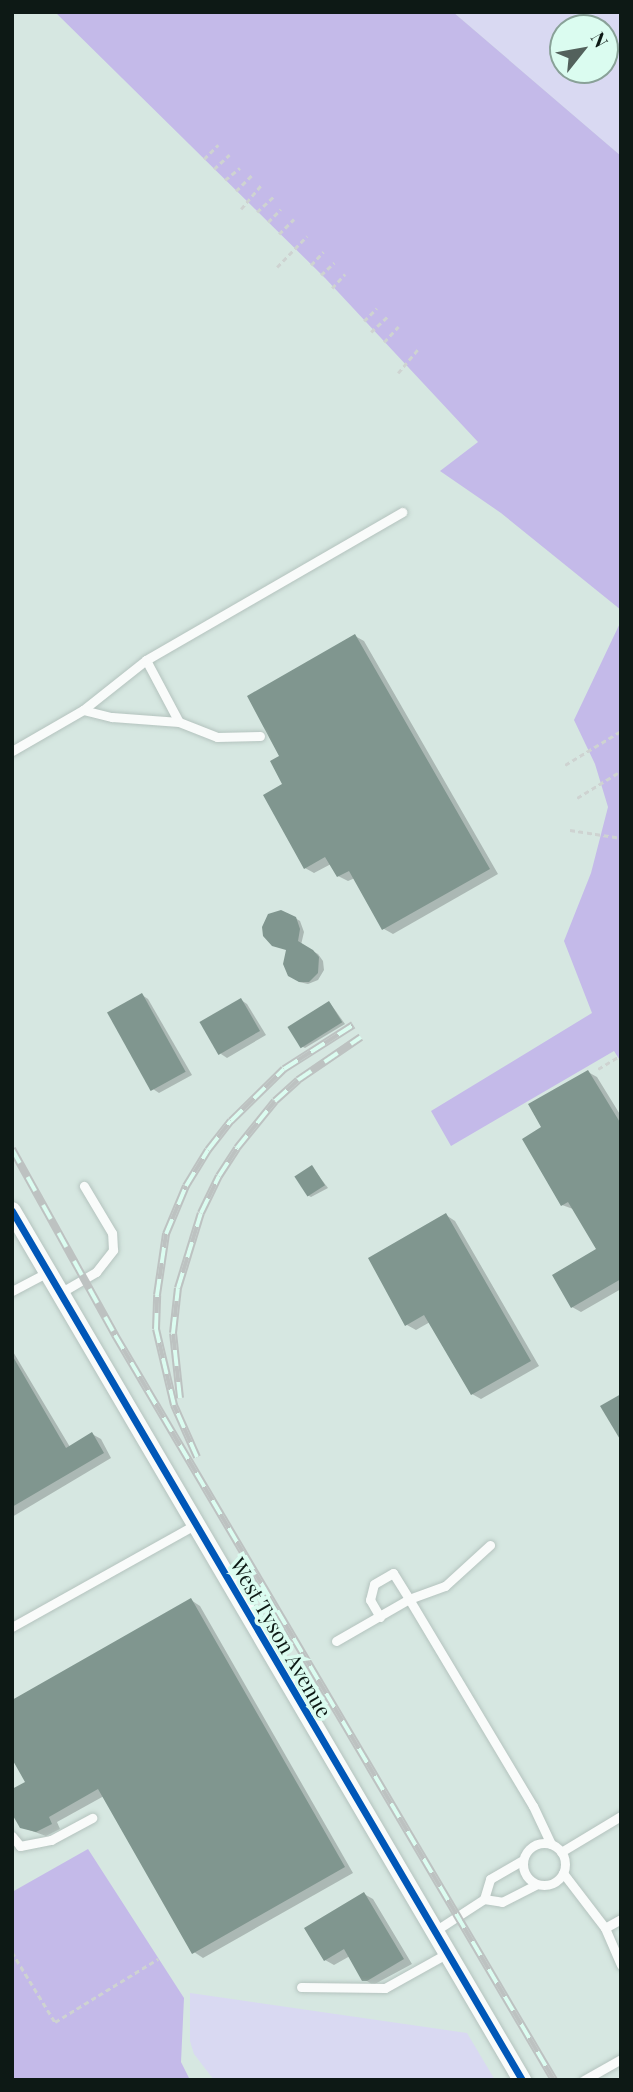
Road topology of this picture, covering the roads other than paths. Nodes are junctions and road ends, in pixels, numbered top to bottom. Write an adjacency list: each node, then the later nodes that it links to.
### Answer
1 (402, 512): 2 (lane)
2 (146, 660): 3 (lane); 4 (lane)
3 (83, 710): 4 (lane); 6 (lane)
4 (179, 722): 5 (lane)
5 (260, 736)
6 (12, 751)
7 (85, 1186): 11 (lane)
8 (12, 1211): 9 (street, West Tyson Avenue)
9 (48, 1272): 10 (lane); 11 (street, West Tyson Avenue)
10 (12, 1291)
11 (60, 1293): 12 (street, West Tyson Avenue)
12 (196, 1524): 16 (lane); 29 (street, West Tyson Avenue)
13 (490, 1545): 14 (lane)
14 (409, 1600): 15 (lane); 15 (lane); 21 (lane)
15 (380, 1617): 17 (lane)
16 (12, 1627)
17 (336, 1641)
18 (621, 1816): 22 (lane)
19 (92, 1818): 20 (lane)
20 (12, 1836)
21 (551, 1844): 22 (lane); 23 (lane)
22 (561, 1852): 24 (lane)
23 (523, 1860): 25 (lane); 26 (lane)
24 (563, 1873): 25 (lane); 28 (lane)
25 (536, 1885): 26 (lane)
26 (485, 1899): 29 (lane)
27 (621, 1919): 28 (lane)
28 (605, 1928): 31 (lane)
29 (435, 1931): 30 (street, West Tyson Avenue)
30 (448, 1953): 32 (lane); 34 (street, West Tyson Avenue)
31 (621, 1965)
32 (301, 1987)
33 (621, 2059): 35 (lane)
34 (522, 2080)
35 (584, 2080)

